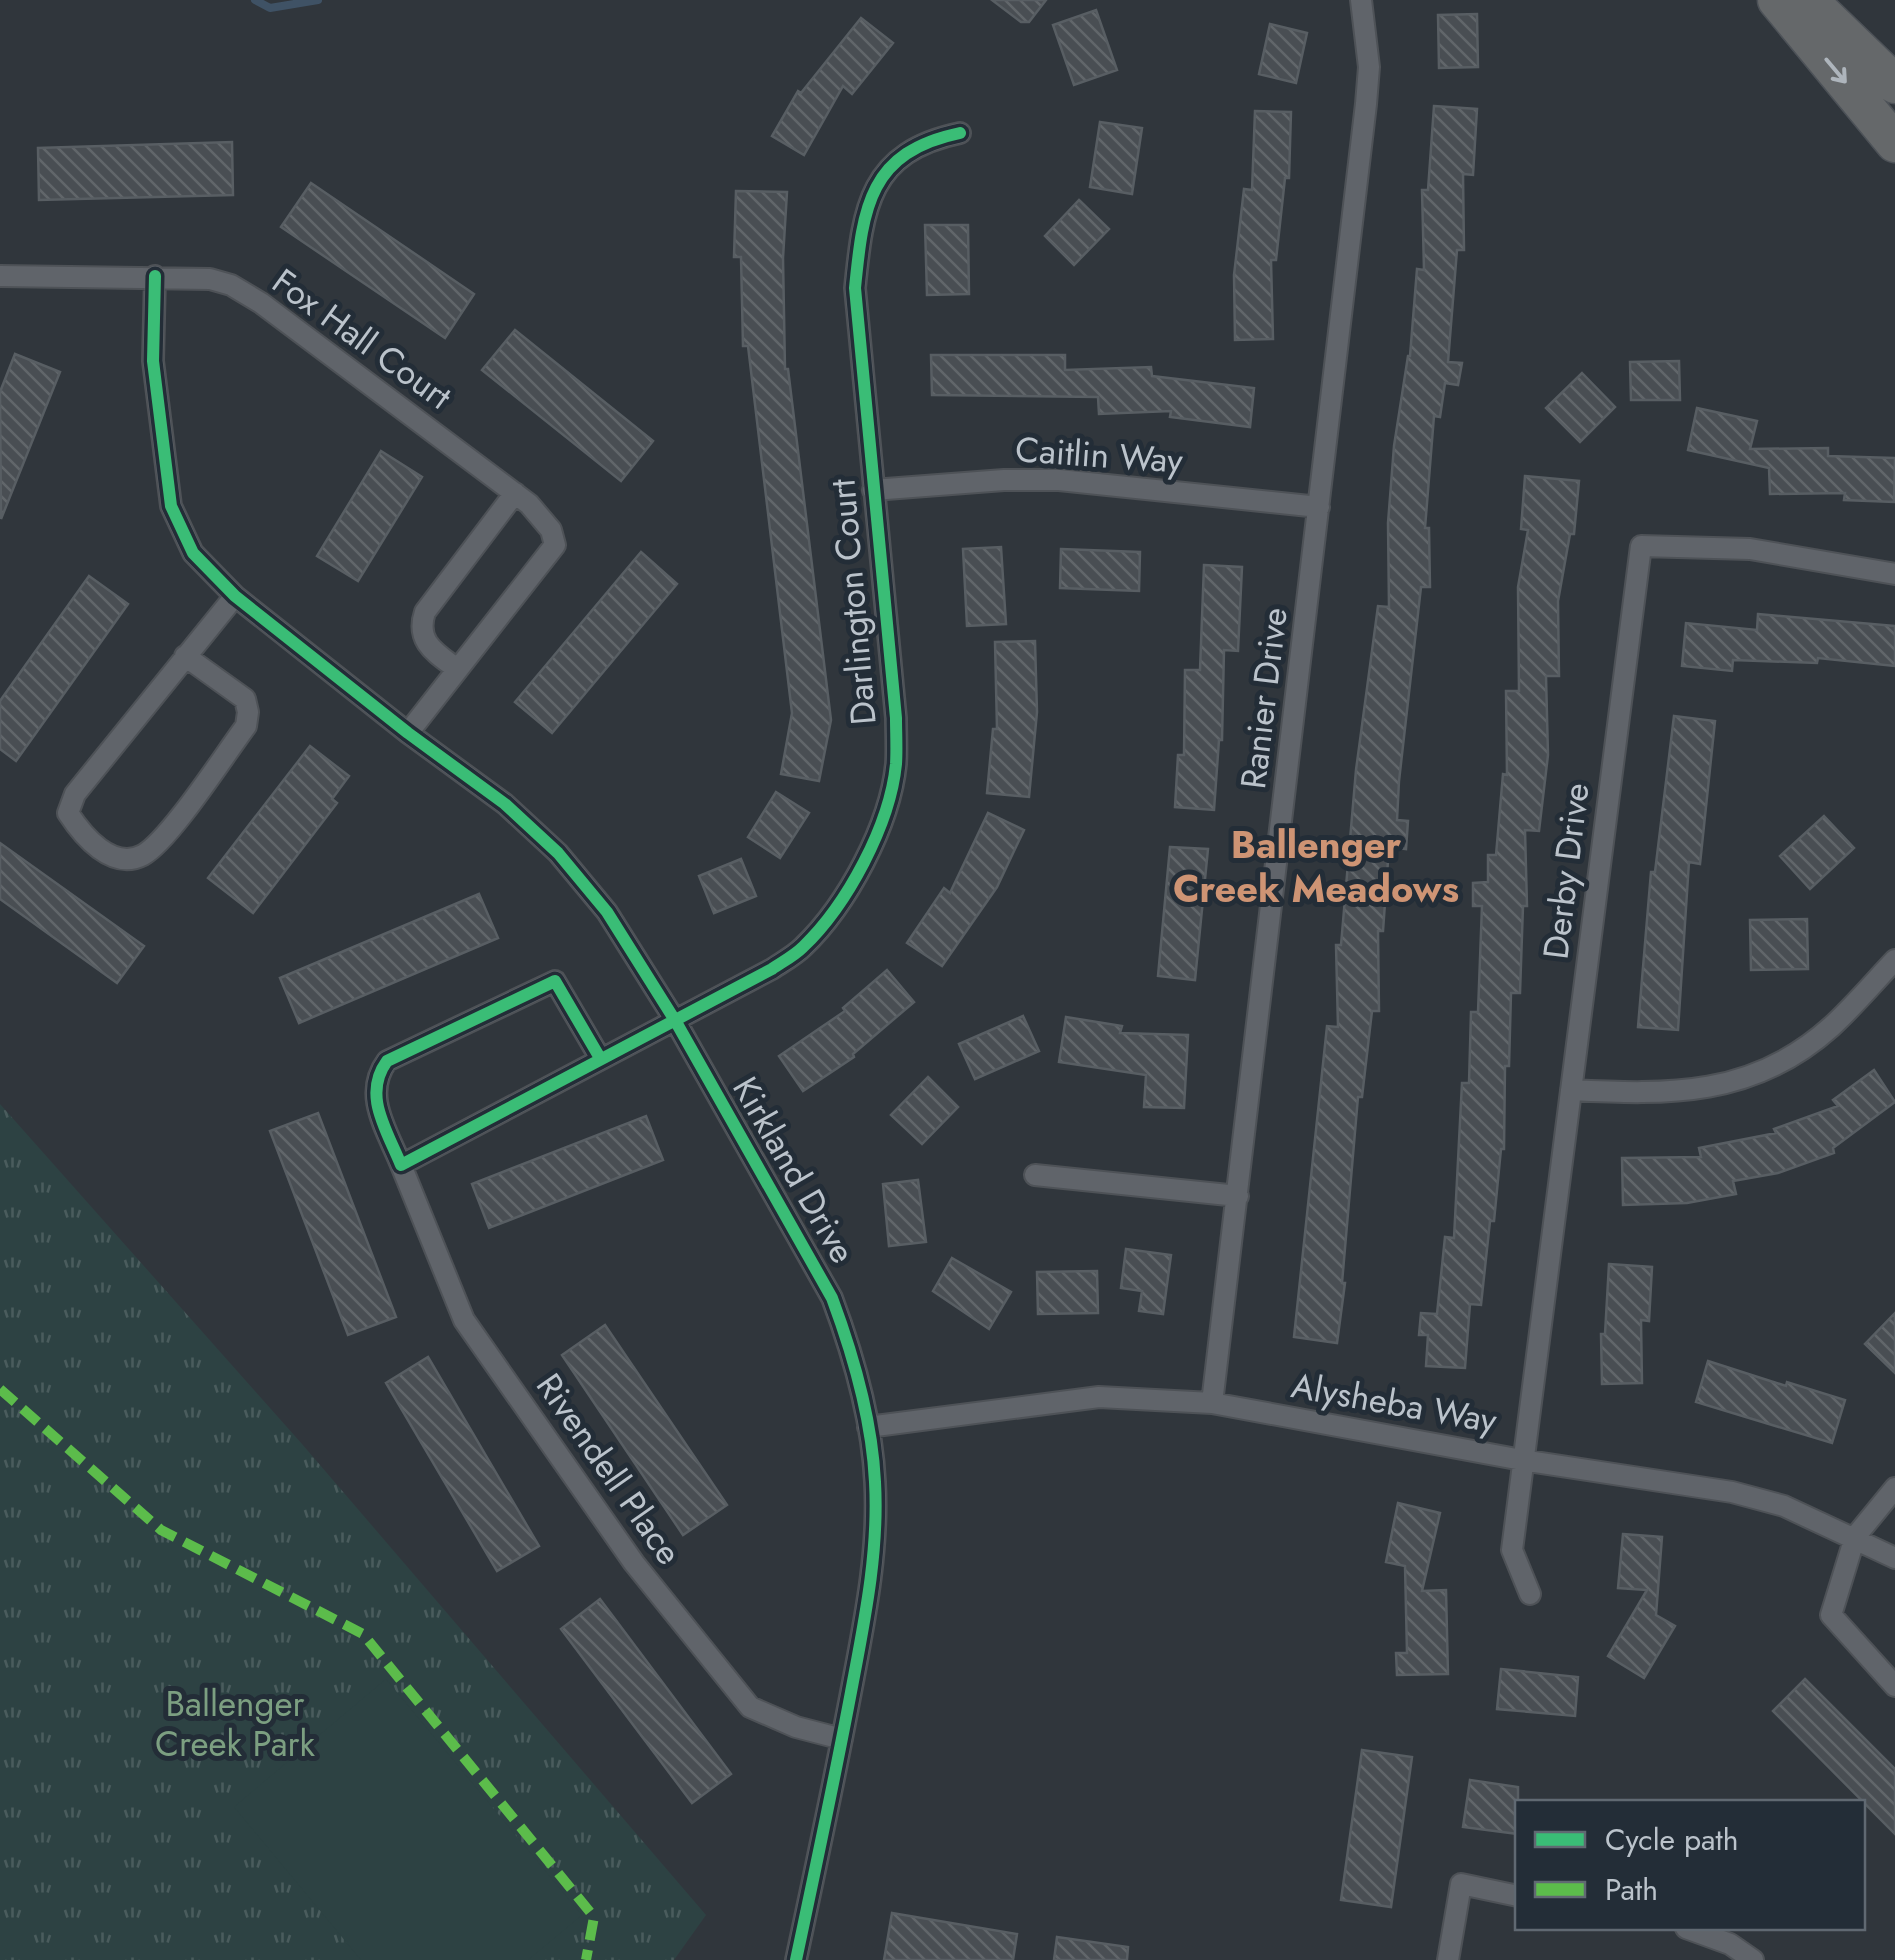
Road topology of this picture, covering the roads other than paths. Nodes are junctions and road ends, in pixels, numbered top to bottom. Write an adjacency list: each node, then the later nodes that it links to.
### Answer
1 (1361, 0): 11 (street, Ranier Drive)
2 (1777, 0): 6 (highway, one-way to 6)
3 (1808, 0): 4 (highway)
4 (1895, 84)
5 (960, 133): 9 (street, Darlington Court)
6 (1895, 143)
7 (0, 276): 8 (street, Fox Hall Court)
8 (155, 276): 10 (street, Fox Hall Court); 13 (street, Kirkland Drive)
9 (874, 490): 11 (street, Caitlin Way); 18 (street, Darlington Court)
10 (515, 494): 15 (street); 15 (street, Fox Hall Court)
11 (1319, 507): 23 (street, Ranier Drive)
12 (1895, 574): 20 (street, Derby Drive)
13 (235, 596): 14 (street); 16 (street, Kirkland Drive)
14 (184, 656): 14 (street)
15 (457, 669): 16 (street, Fox Hall Court)
16 (408, 733): 18 (street, Kirkland Drive)
17 (1895, 960): 20 (street)
18 (676, 1022): 19 (street); 25 (street, Kirkland Drive)
19 (600, 1058): 21 (street); 21 (street, Rivendell Place)
20 (1571, 1090): 26 (street, Derby Drive)
21 (401, 1165): 32 (street, Rivendell Place)
22 (1036, 1175): 23 (street)
23 (1238, 1196): 24 (street, Ranier Drive)
24 (1212, 1403): 25 (street, Alysheba Way); 26 (street, Alysheba Way)
25 (868, 1427): 32 (street, Kirkland Drive)
26 (1522, 1460): 28 (street, Alysheba Way); 30 (street, Derby Drive)
27 (1895, 1488): 28 (street)
28 (1854, 1537): 29 (street, Alysheba Way); 31 (street)
29 (1895, 1558)
30 (1530, 1594)
31 (1895, 1686)
32 (842, 1739): 35 (street, Kirkland Drive)
33 (1515, 1895): 36 (street)
34 (1692, 1930): 37 (street)
35 (796, 1960)
36 (1448, 1960)
37 (1754, 1960)

